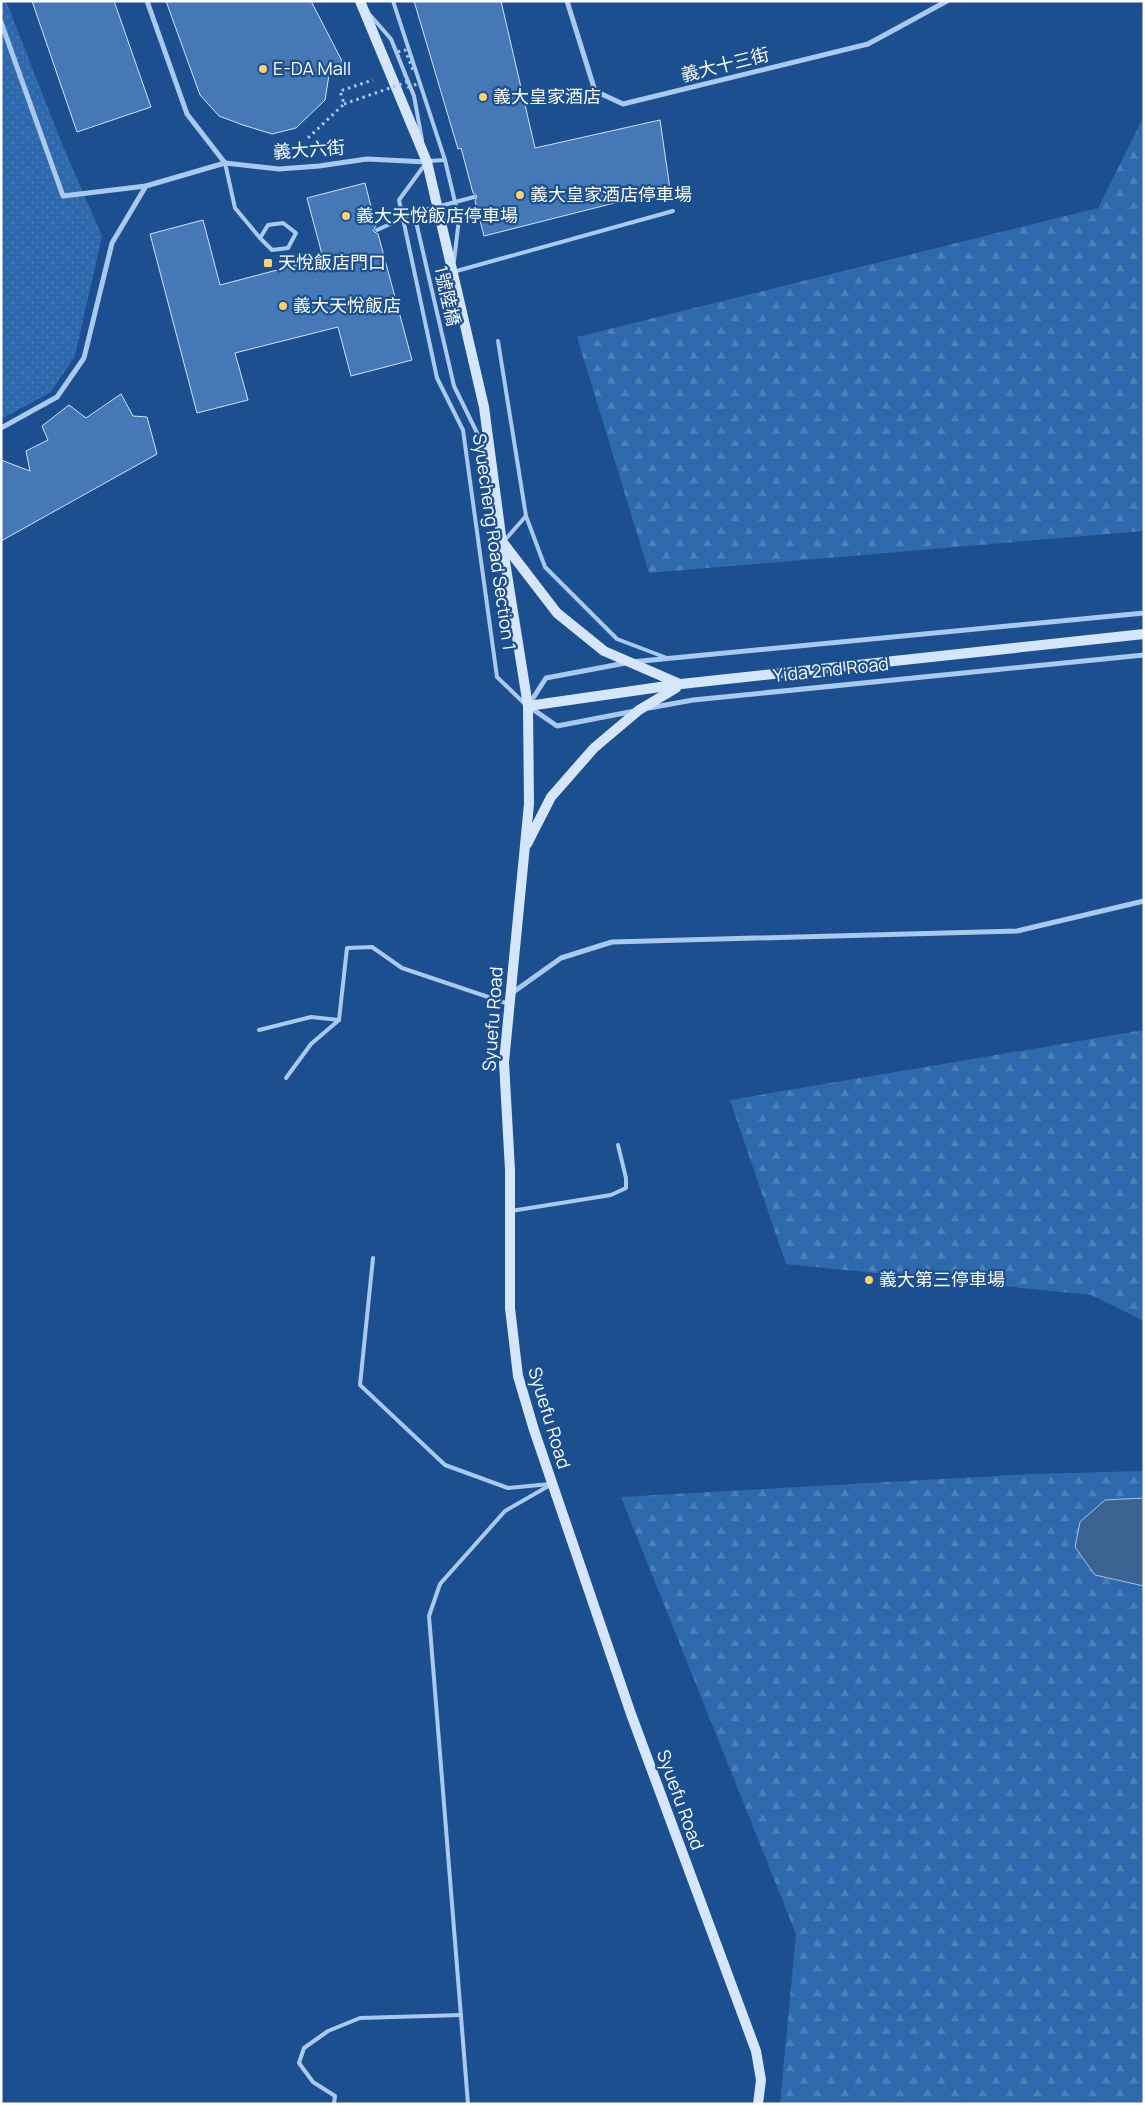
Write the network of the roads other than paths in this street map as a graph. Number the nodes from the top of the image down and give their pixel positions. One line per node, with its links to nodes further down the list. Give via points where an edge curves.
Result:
1 (147, 1): 10 (street, via 187,114)
2 (353, 1): 6 (lane)
3 (393, 1): 8 (lane)
4 (567, 1): 5 (street, 義大十三街, via 595,91 623,104 868,44)
5 (947, 1)
6 (362, 4): 9 (main road, Syuecheng Road Section 1)
7 (1, 22): 11 (street, via 63,196)
8 (445, 160): 9 (lane); 17 (lane, via 458,219)
9 (427, 162): 10 (street, 義大六街, via 367,159 279,169); 17 (main road, Syuecheng Road Section 1); 29 (lane, Syuecheng Road Section 1, via 400,200 437,378 463,430 497,677)
10 (225, 163): 11 (street); 16 (lane, via 235,208)
11 (146, 186): 19 (street, via 112,243 84,358 57,397)
12 (474, 197): 14 (lane, bridge)
13 (672, 211): 17 (lane)
14 (414, 213): 15 (lane, bridge); 20 (lane, 1號陸橋, via 454,386)
15 (377, 230)
16 (260, 238): 16 (lane, via 272,250 288,248 296,234 283,223 268,225)
17 (453, 272): 20 (main road, Syuecheng Road Section 1, via 484,407)
18 (498, 341): 21 (lane, Syuecheng Road Section 1)
19 (1, 428)
20 (491, 462): 22 (main road, Syuecheng Road Section 1)
21 (526, 516): 22 (lane, Syuecheng Road Section 1); 26 (lane, Yida 2nd Road, via 545,567 616,639)
22 (502, 543): 27 (main road, via 557,613 604,651); 29 (main road, Syuecheng Road Section 1)
23 (1144, 613): 26 (street, Yida 2nd Road)
24 (1144, 634): 28 (main road, Yida 2nd Road)
25 (1144, 655): 30 (street, Yida 2nd Road, via 693,700)
26 (672, 660): 27 (street, Yida 2nd Road)
27 (631, 662): 28 (main road); 29 (street, Yida 2nd Road, via 546,678)
28 (681, 684): 29 (main road, Yida 2nd Road); 30 (main road)
29 (528, 706): 30 (street, Yida 2nd Road, via 557,726); 31 (main road, Syuefu Road, via 529,804)
30 (639, 710): 31 (main road, via 594,748 551,796)
31 (525, 849): 33 (main road, Syuefu Road)
32 (1144, 901): 33 (street, via 1017,931 612,942 561,958)
33 (510, 999): 34 (lane, via 402,968 372,947 347,948); 38 (main road, Syuefu Road, via 504,1062)
34 (339, 1020): 35 (lane, via 311,1018); 36 (lane, via 311,1044)
35 (259, 1030)
36 (286, 1078)
37 (618, 1145): 38 (lane, via 626,1188 611,1195)
38 (510, 1210): 40 (main road, Syuefu Road, via 510,1308 518,1376)
39 (373, 1258): 40 (lane, via 360,1385 445,1465 508,1488)
40 (552, 1484): 41 (lane, via 505,1511 440,1584 429,1616); 44 (main road, Syuefu Road, via 634,1723 756,2051 760,2080)
41 (461, 2016): 42 (lane, via 360,2018 328,2031 304,2048 299,2062 313,2082 335,2096); 43 (lane)
42 (334, 2104)
43 (468, 2104)
44 (758, 2104)

